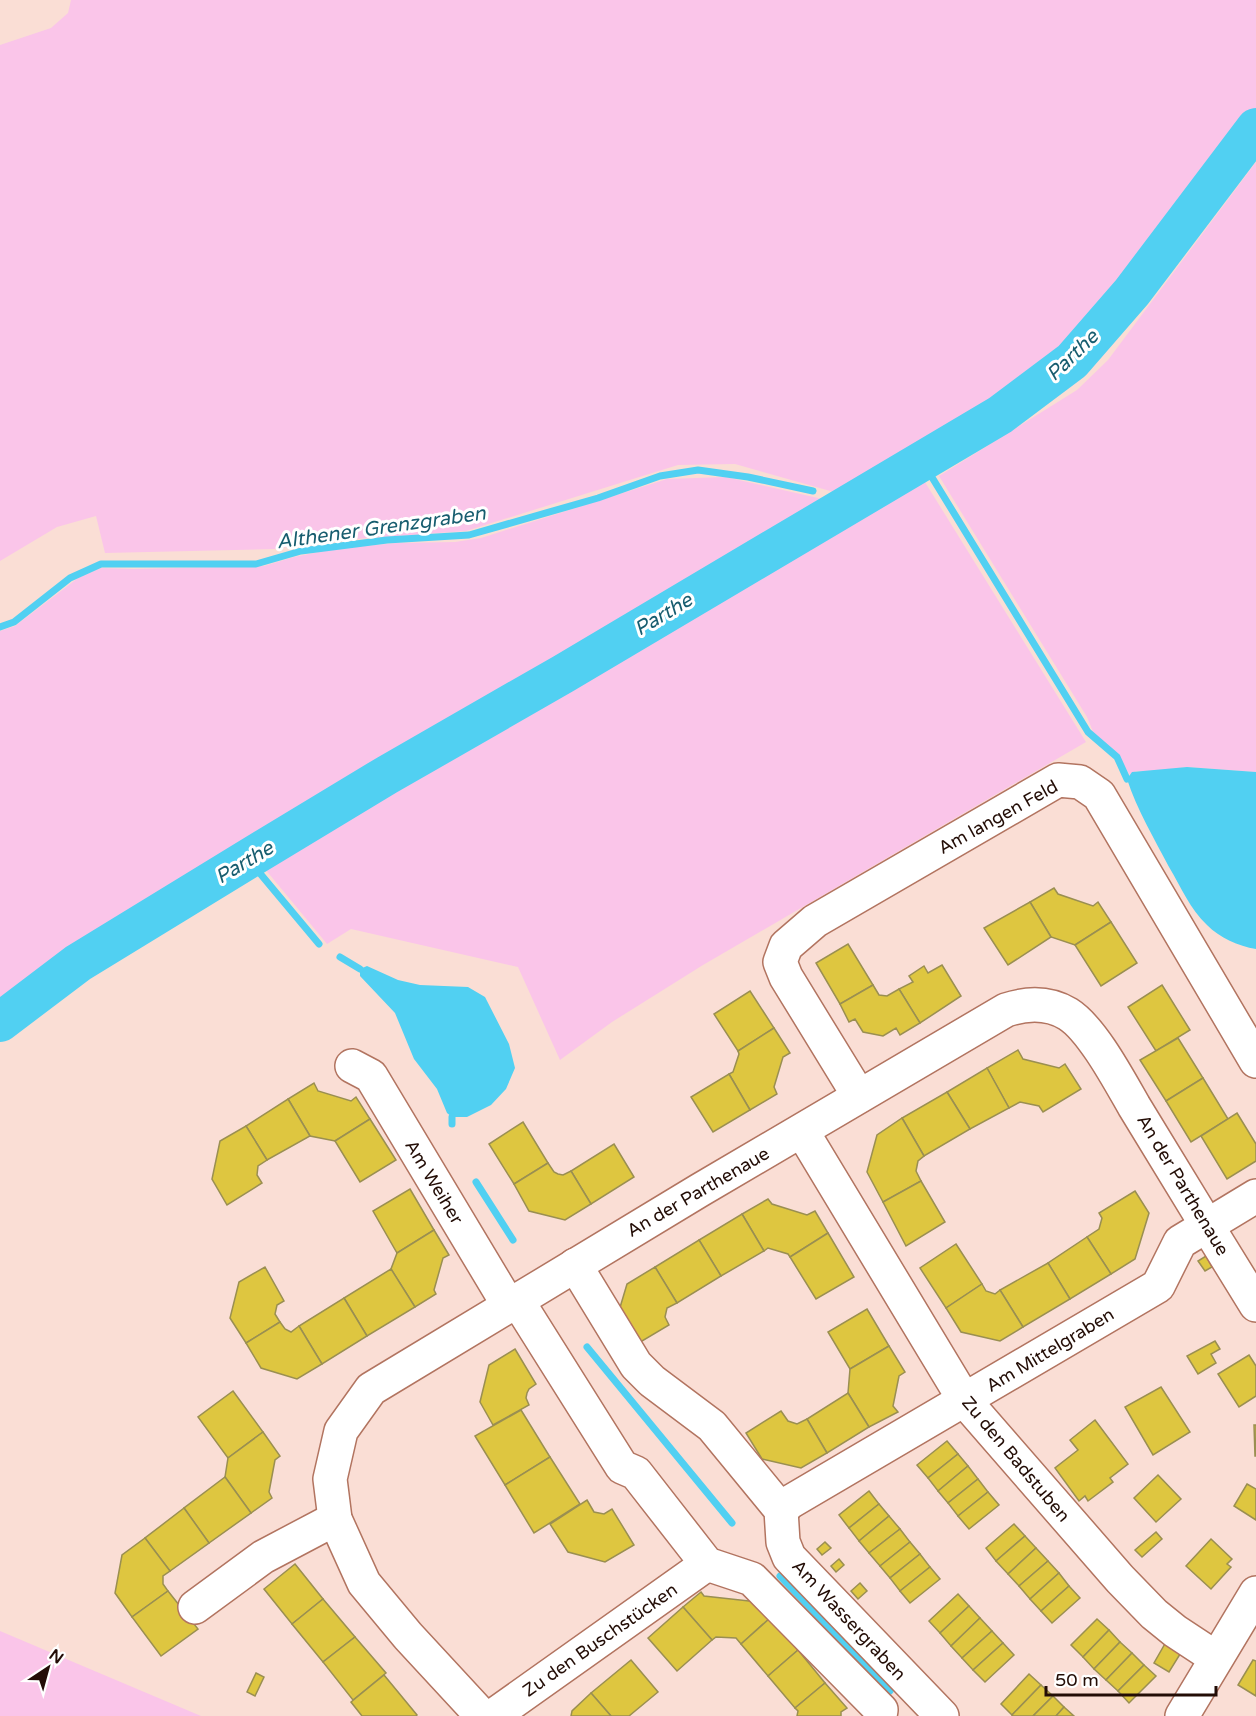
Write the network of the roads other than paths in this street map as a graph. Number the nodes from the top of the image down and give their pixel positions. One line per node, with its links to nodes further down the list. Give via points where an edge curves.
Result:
1 (1256, 1061): 3 (street, Am langen Feld, via 1099,795 1080,782 1058,780 815,921 786,946 780,962 786,977)
2 (352, 1066): 8 (street, Am Weiher, via 371,1076)
3 (860, 1096): 4 (street, An der Parthenaue); 6 (street, An der Parthenaue, via 1006,1010 1020,1005 1047,1005 1069,1014 1096,1045)
4 (802, 1131): 7 (street, An der Parthenaue); 10 (street, Zu den Badstuben)
5 (1256, 1196): 6 (street)
6 (1207, 1226): 9 (street, An der Parthenaue); 10 (street, Am Mittelgraben, via 1180,1242 1158,1286)
7 (575, 1265): 8 (street, An der Parthenaue); 11 (street, via 636,1365 652,1382 712,1426)
8 (513, 1303): 12 (street, An der Parthenaue, via 371,1389 341,1431 330,1479); 13 (street, via 622,1467 636,1473)
9 (1256, 1305)
10 (964, 1401): 11 (street, Am Mittelgraben); 16 (street, Zu den Badstuben, via 1154,1614)
11 (781, 1510): 20 (street, Am Wassergraben, via 783,1542 789,1557)
12 (335, 1519): 14 (street, via 263,1557); 17 (street, An der Parthenaue, via 364,1583)
13 (706, 1564): 18 (street, Zu den Buschstücken); 19 (street, Am Wassergraben, via 752,1579 881,1710)
14 (195, 1607)
15 (1252, 1609): 16 (street)
16 (1216, 1658): 21 (street)
17 (482, 1716)
18 (493, 1716)
19 (880, 1716)
20 (942, 1716)
21 (1182, 1716)

